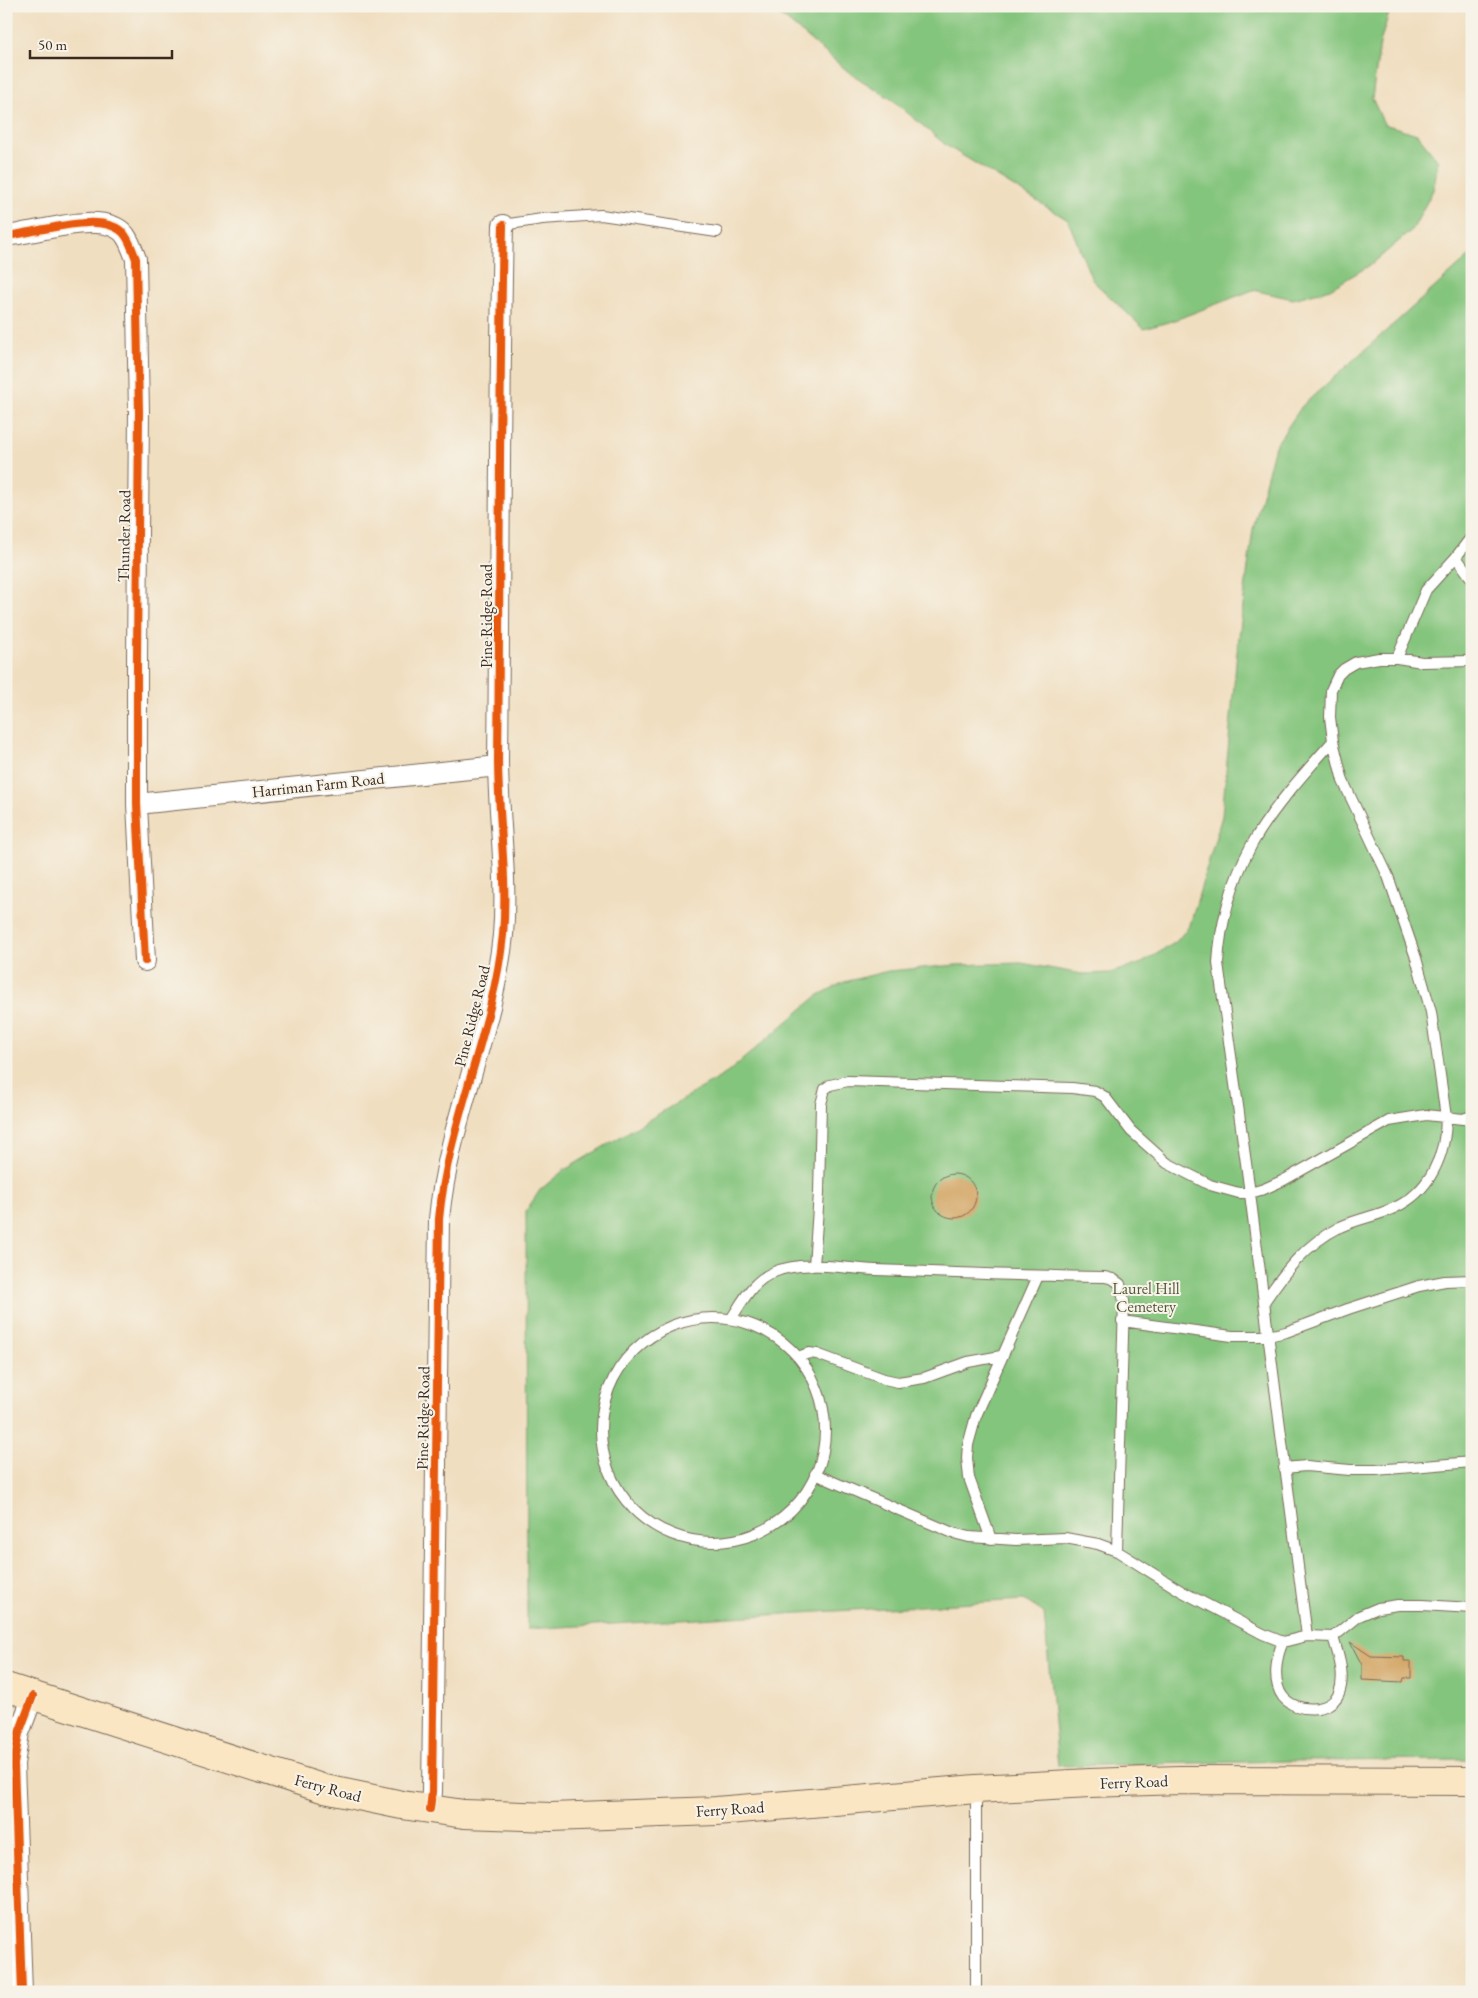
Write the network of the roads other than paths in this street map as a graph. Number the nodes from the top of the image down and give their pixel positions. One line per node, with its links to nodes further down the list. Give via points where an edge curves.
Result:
1 (503, 225): 2 (lane, via 601,215); 10 (street, Pine Ridge Road)
2 (717, 232)
3 (7, 236): 11 (street, Thunder Road, via 104,223 124,233 136,259)
4 (1472, 536): 5 (lane)
5 (1456, 557): 6 (lane); 7 (lane, via 1426,590)
6 (1472, 579)
7 (1397, 658): 8 (lane, via 1422,662); 9 (lane, via 1356,662 1338,675 1331,690)
8 (1472, 661)
9 (1333, 741): 14 (lane, via 1343,781 1388,876 1416,958 1431,1012); 15 (lane, via 1281,803 1251,846 1221,931 1218,973)
10 (498, 766): 11 (street, Harriman Farm Road); 38 (street, Pine Ridge Road, via 503,934 495,987 444,1178 439,1219)
11 (138, 804): 12 (street, Thunder Road)
12 (145, 961)
13 (1472, 1116): 14 (lane, via 1463,1119)
14 (1446, 1117): 15 (lane, via 1405,1117 1383,1124 1284,1180); 19 (lane, via 1445,1144 1434,1171 1420,1191 1395,1208 1342,1226 1312,1245 1287,1268)
15 (1250, 1193): 16 (lane, via 1210,1185 1167,1163 1131,1131 1105,1097 1095,1092 1072,1088 848,1081 825,1089 821,1104 820,1193); 19 (lane)
16 (814, 1266): 17 (lane); 20 (lane, via 793,1267 765,1276 748,1292)
17 (1038, 1276): 21 (lane, via 1113,1279 1123,1291); 23 (lane)
18 (1472, 1280): 22 (lane, via 1419,1286)
19 (1264, 1302): 22 (lane)
20 (732, 1319): 24 (lane, via 774,1336); 27 (lane, via 705,1318 670,1326 627,1358 608,1389 601,1424 601,1442 611,1477 631,1507 652,1524 676,1536 712,1542 747,1536 779,1520 804,1494)
21 (1122, 1320): 22 (lane, via 1232,1336); 29 (lane)
22 (1268, 1336): 26 (lane)
23 (1001, 1356): 24 (lane, via 898,1382 817,1354); 28 (lane, via 976,1416 967,1458 970,1478)
24 (798, 1357): 27 (lane, via 811,1374 823,1408 824,1444)
25 (1472, 1462): 26 (lane, via 1376,1470)
26 (1284, 1468): 31 (lane)
27 (815, 1474): 28 (lane, via 953,1533)
28 (991, 1539): 29 (lane, via 1065,1538)
29 (1117, 1551): 33 (lane, via 1181,1591)
30 (1472, 1608): 32 (lane, via 1422,1605 1378,1608 1358,1616)
31 (1307, 1636): 32 (lane); 33 (lane)
32 (1333, 1636): 33 (lane, via 1341,1666 1340,1687 1332,1703 1322,1708 1292,1704 1283,1696 1276,1669)
33 (1283, 1642)
34 (6, 1687): 35 (main road, Ferry Road)
35 (33, 1696): 38 (main road, Ferry Road, via 325,1789); 39 (street, via 20,1733 14,1764)
36 (1472, 1781): 37 (main road, Ferry Road, via 1180,1780)
37 (976, 1789): 38 (main road, Ferry Road, via 636,1814 507,1816); 40 (lane)
38 (430, 1809)
39 (22, 1992)
40 (976, 1992)

